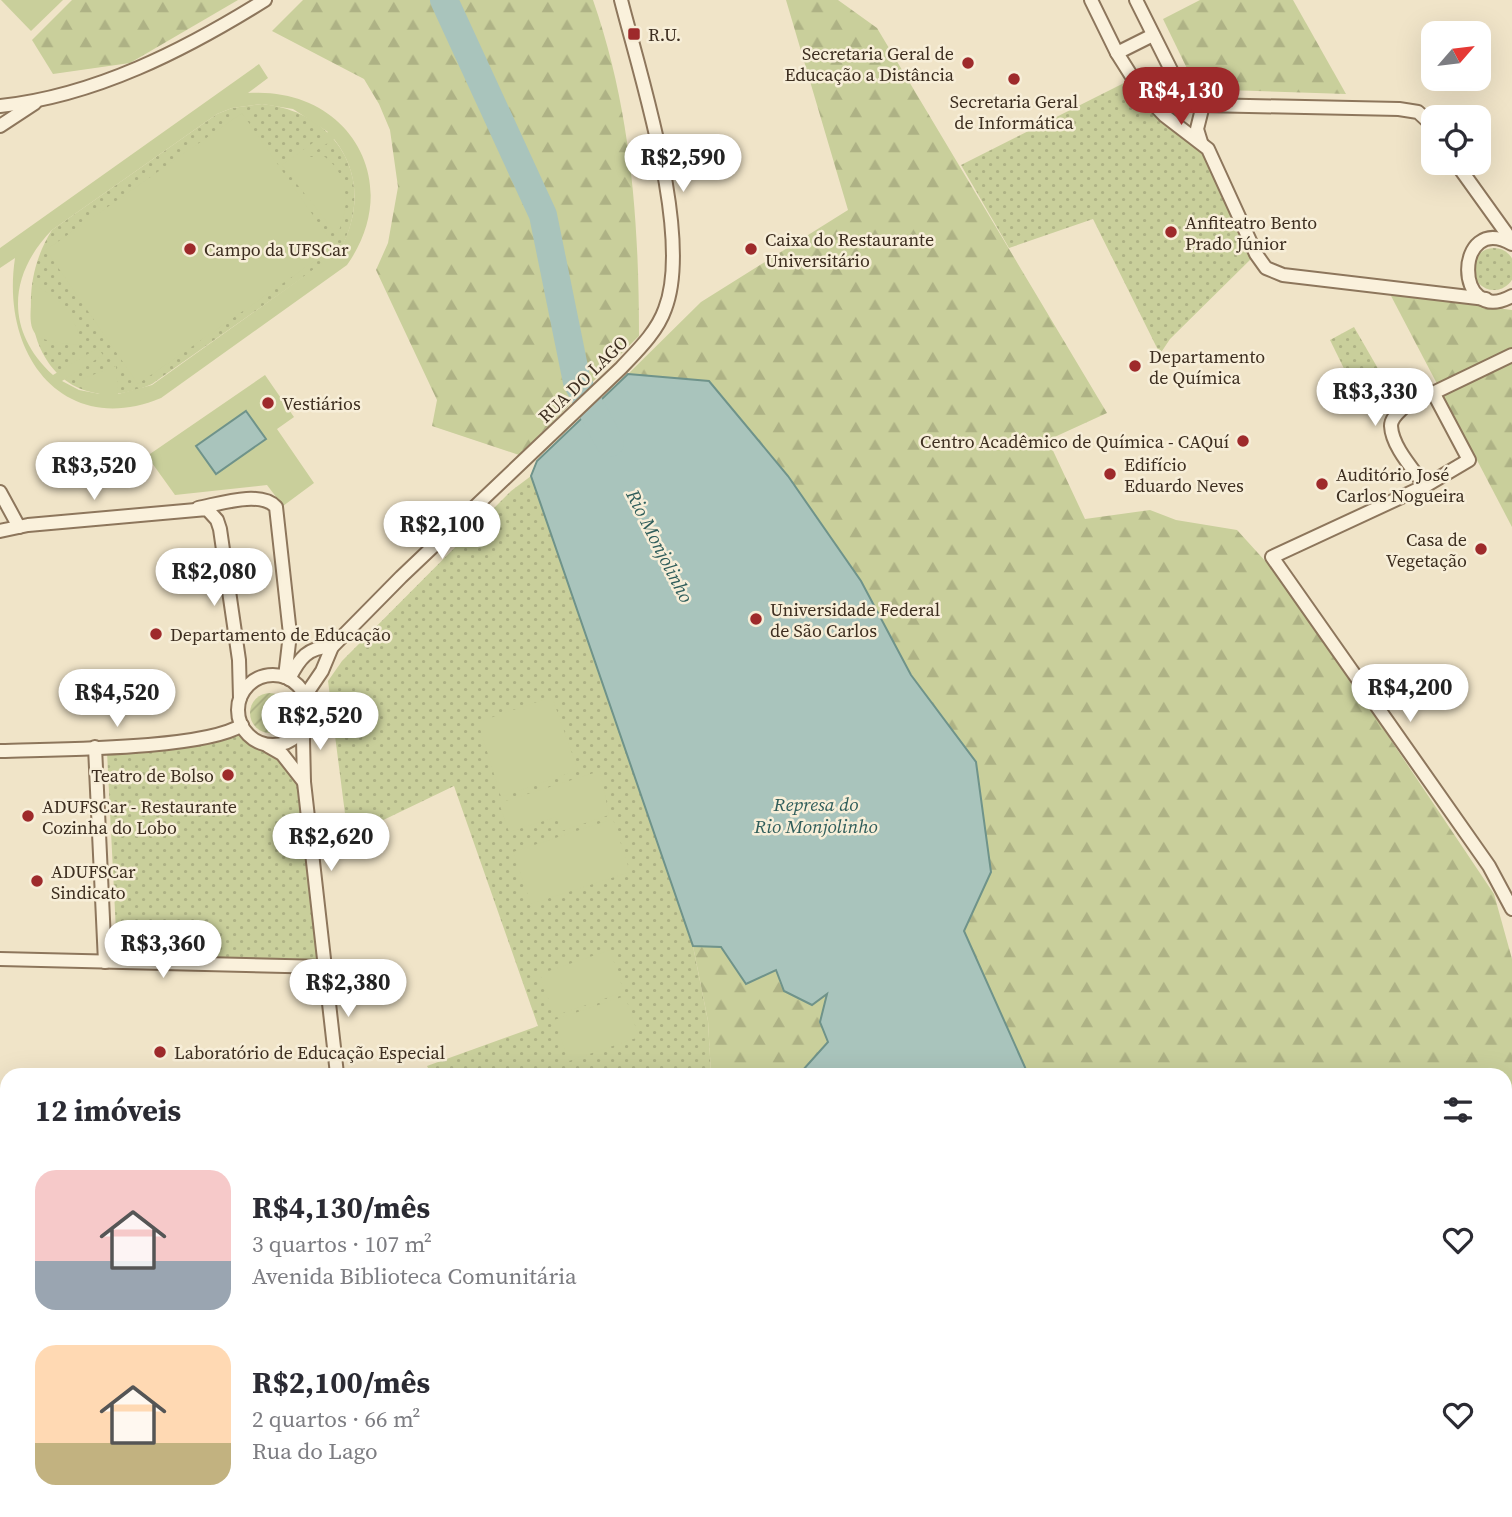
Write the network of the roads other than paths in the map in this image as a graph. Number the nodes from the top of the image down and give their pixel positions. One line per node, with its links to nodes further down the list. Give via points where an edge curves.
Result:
1 (265, 0): 7 (street, via 195,40 107,81)
2 (621, 0): 24 (street, RUA DO LAGO, via 654,125 670,218 673,275 665,310 644,344 621,368)
3 (1091, 0): 6 (street)
4 (1136, 0): 5 (street)
5 (1153, 35): 6 (street); 8 (street, via 1180,88)
6 (1117, 52): 12 (street, via 1141,91 1165,116)
7 (35, 103): 9 (street); 11 (street)
8 (1203, 105): 10 (street, via 1399,109); 12 (street, via 1197,128)
9 (0, 106)
10 (1421, 115)
11 (0, 126)
12 (1201, 142): 16 (street, via 1266,268 1283,275)
13 (1465, 175): 14 (street)
14 (1512, 242): 16 (street, via 1488,240 1467,259 1467,279)
15 (1511, 297): 16 (street)
16 (1486, 299)
17 (1512, 355): 18 (street)
18 (1434, 394): 19 (street, via 1404,407 1391,425 1398,447); 19 (street, via 1469,460)
19 (1425, 486): 34 (street, via 1272,557 1489,866)
20 (0, 492): 22 (street)
21 (194, 508): 22 (street); 25 (street, via 248,499 265,500 276,507 290,634); 27 (street, via 207,509 218,520 239,660)
22 (19, 527): 23 (street)
23 (0, 531)
24 (332, 647): 25 (street, via 317,646 300,658); 26 (street, RUA DO LAGO)
25 (287, 678): 26 (street); 27 (street, via 258,678)
26 (305, 696): 28 (street)
27 (240, 698): 29 (street)
28 (306, 721): 30 (street, via 285,743); 33 (street)
29 (242, 725): 30 (street); 31 (street, via 231,732 163,743)
30 (265, 744): 33 (street, via 282,754)
31 (95, 747): 32 (street); 36 (street)
32 (0, 751)
33 (304, 782): 37 (street)
34 (1512, 909)
35 (0, 958): 36 (street)
36 (105, 962): 37 (street)
37 (327, 967): 38 (street)
38 (336, 1068)

